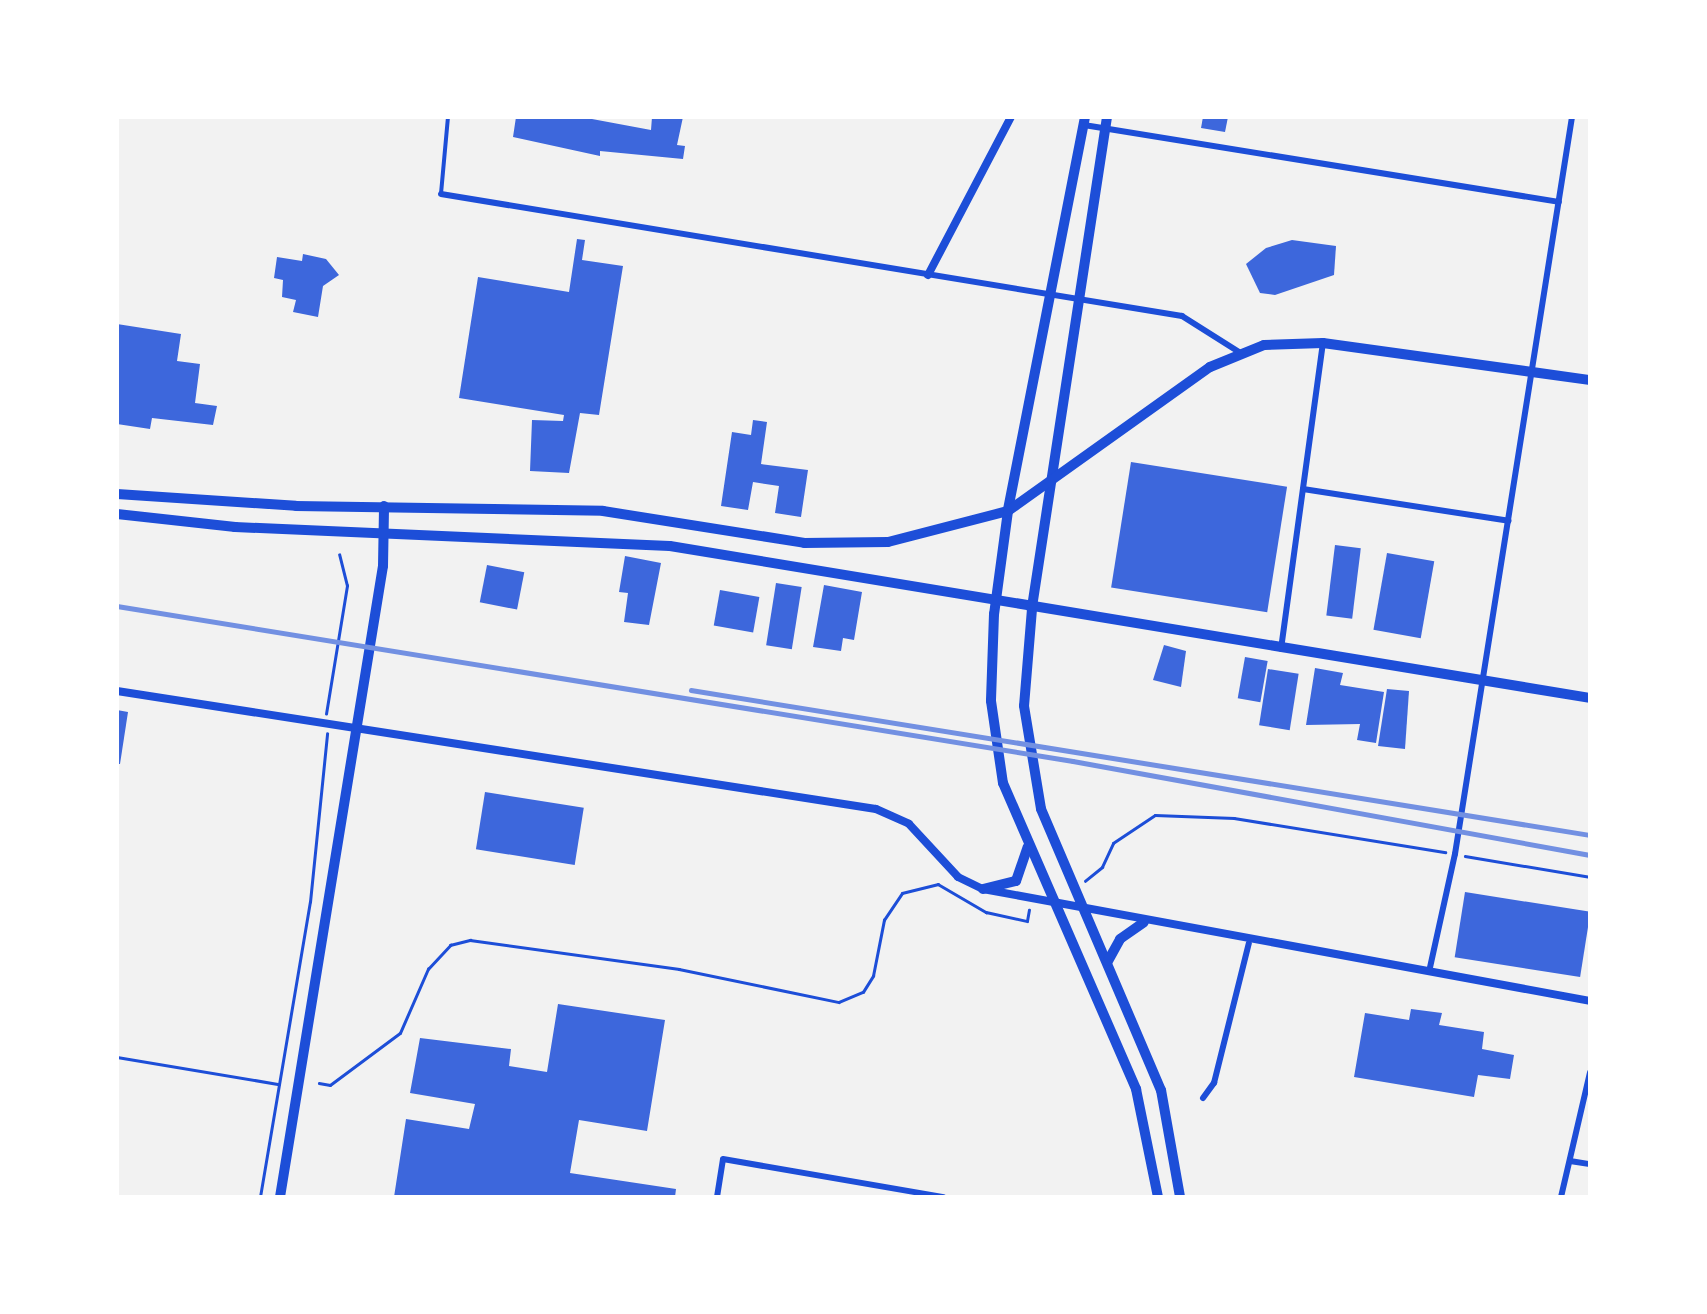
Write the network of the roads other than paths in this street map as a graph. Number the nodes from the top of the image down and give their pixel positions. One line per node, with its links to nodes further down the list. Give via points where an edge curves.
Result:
1 (448, 117): 7 (lane)
2 (1011, 117): 9 (street)
3 (1107, 117): 6 (main road)
4 (1572, 117): 8 (street)
5 (1084, 121): 6 (street); 10 (main road)
6 (1105, 129): 8 (street); 11 (main road)
7 (441, 194): 9 (street)
8 (1559, 202): 14 (street)
9 (928, 275): 10 (street)
10 (1055, 295): 11 (street); 20 (main road)
11 (1078, 298): 13 (street, via 1182,316); 16 (main road)
12 (1323, 343): 13 (highway); 14 (highway); 17 (street)
13 (1239, 352): 16 (highway)
14 (1533, 371): 15 (highway); 22 (street)
15 (1590, 380)
16 (1051, 485): 20 (highway); 25 (main road)
17 (1303, 489): 22 (street); 26 (street)
18 (117, 494): 19 (highway)
19 (384, 506): 20 (highway, via 603,511 804,543 858,544 933,534); 23 (main road)
20 (1008, 510): 24 (main road)
21 (117, 514): 23 (highway)
22 (1509, 521): 27 (street)
23 (384, 535): 24 (highway, via 657,544); 30 (main road)
24 (995, 603): 25 (highway); 31 (main road, via 991,701 1003,783)
25 (1032, 609): 26 (highway); 34 (main road, via 1024,680 1033,776 1073,886)
26 (1281, 649): 27 (highway)
27 (1483, 681): 29 (highway); 38 (street, via 1455,854)
28 (117, 691): 30 (street)
29 (1590, 698)
30 (355, 728): 32 (street, via 876,809 909,824 958,877); 44 (main road)
31 (1028, 847): 32 (main road, via 1016,881); 33 (main road)
32 (983, 890): 33 (street)
33 (1056, 907): 34 (street); 47 (main road, via 1136,1089)
34 (1088, 912): 35 (street); 37 (main road)
35 (1144, 922): 36 (street); 37 (main road, via 1120,939)
36 (1249, 943): 38 (street); 41 (street, via 1214,1083)
37 (1108, 961): 48 (main road, via 1161,1090)
38 (1429, 972): 39 (street)
39 (1590, 1001)
40 (1590, 1072): 42 (street)
41 (1203, 1098)
42 (1570, 1161): 43 (street); 49 (street)
43 (1590, 1164)
44 (280, 1197)
45 (718, 1197): 46 (street, via 723,1159)
46 (944, 1197)
47 (1158, 1197)
48 (1180, 1197)
49 (1561, 1197)

